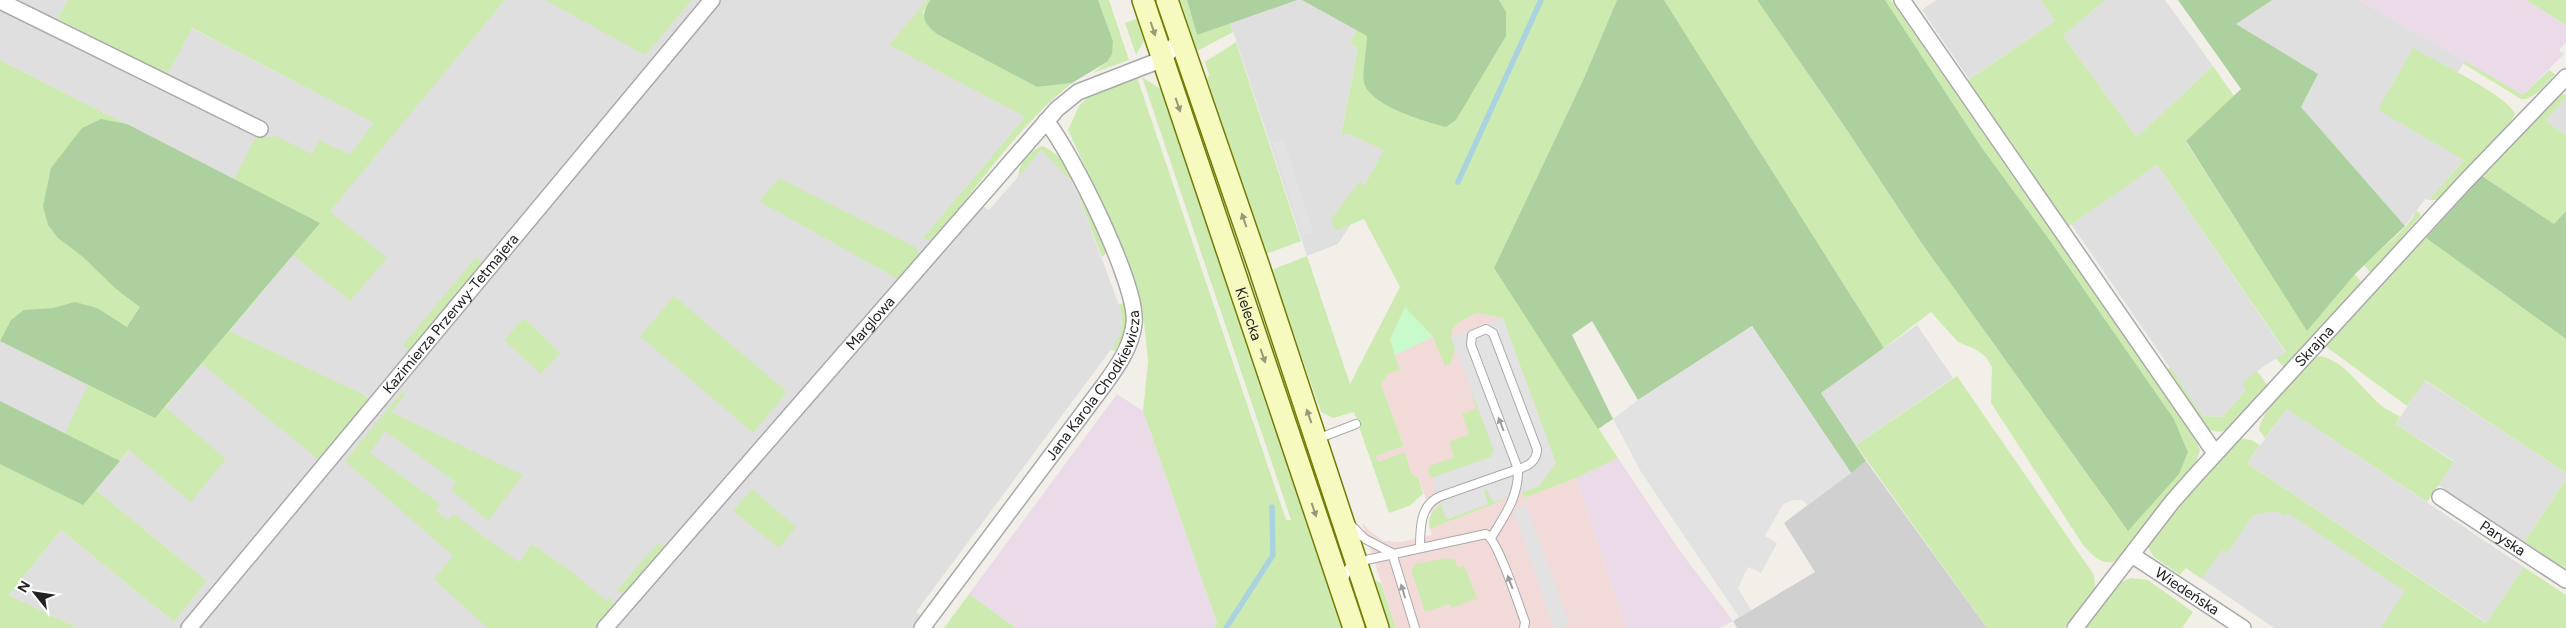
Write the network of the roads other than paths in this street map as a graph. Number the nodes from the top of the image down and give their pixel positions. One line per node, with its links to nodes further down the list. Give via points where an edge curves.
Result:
1 (712, 0): 25 (street, Kazimierza Przerwy-Tetmajera)
2 (1143, 0): 7 (main road, Kielecka, one-way to 7)
3 (1167, 0): 6 (main road, Kielecka)
4 (1902, 0): 14 (street)
5 (0, 1): 11 (street)
6 (1181, 38): 7 (street, Marglowa); 9 (main road, Kielecka)
7 (1163, 59): 9 (street, via 1183,69); 10 (street, Marglowa, via 1078,92); 24 (main road, Kielecka, one-way to 24)
8 (2566, 77): 14 (street, Skrajna)
9 (1197, 83): 13 (main road, Kielecka, one-way to 9)
10 (1046, 121): 26 (street, Marglowa); 27 (street, Jana Karola Chodkiewicza, via 1063,146 1120,261 1134,308 1131,338 1109,379)
11 (260, 129)
12 (1356, 424): 13 (lane)
13 (1317, 439): 17 (main road, Kielecka)
14 (2215, 453): 21 (street, Skrajna)
15 (1518, 469): 15 (lane, one-way to 15, via 1471,345 1472,335 1486,329 1493,333 1537,449 1531,464); 18 (lane, via 1514,498); 19 (lane, via 1434,498 1419,530)
16 (2440, 498): 23 (street, Paryska)
17 (1340, 508): 20 (lane, via 1357,532); 22 (main road, Kielecka)
18 (1491, 538): 19 (lane, via 1486,534); 31 (lane, one-way to 18, via 1525,622)
19 (1420, 548): 20 (lane)
20 (1392, 554): 22 (lane); 30 (lane, one-way to 20)
21 (2132, 555): 32 (street, Skrajna); 33 (street, Wiedeńska)
22 (1357, 562): 24 (lane, via 1345,575); 29 (main road, Kielecka)
23 (2566, 580)
24 (1343, 596): 28 (main road, Kielecka)
25 (189, 628)
26 (605, 628)
27 (922, 628)
28 (1354, 628)
29 (1378, 628)
30 (1414, 628)
31 (1524, 628)
32 (2075, 628)
33 (2242, 628)

